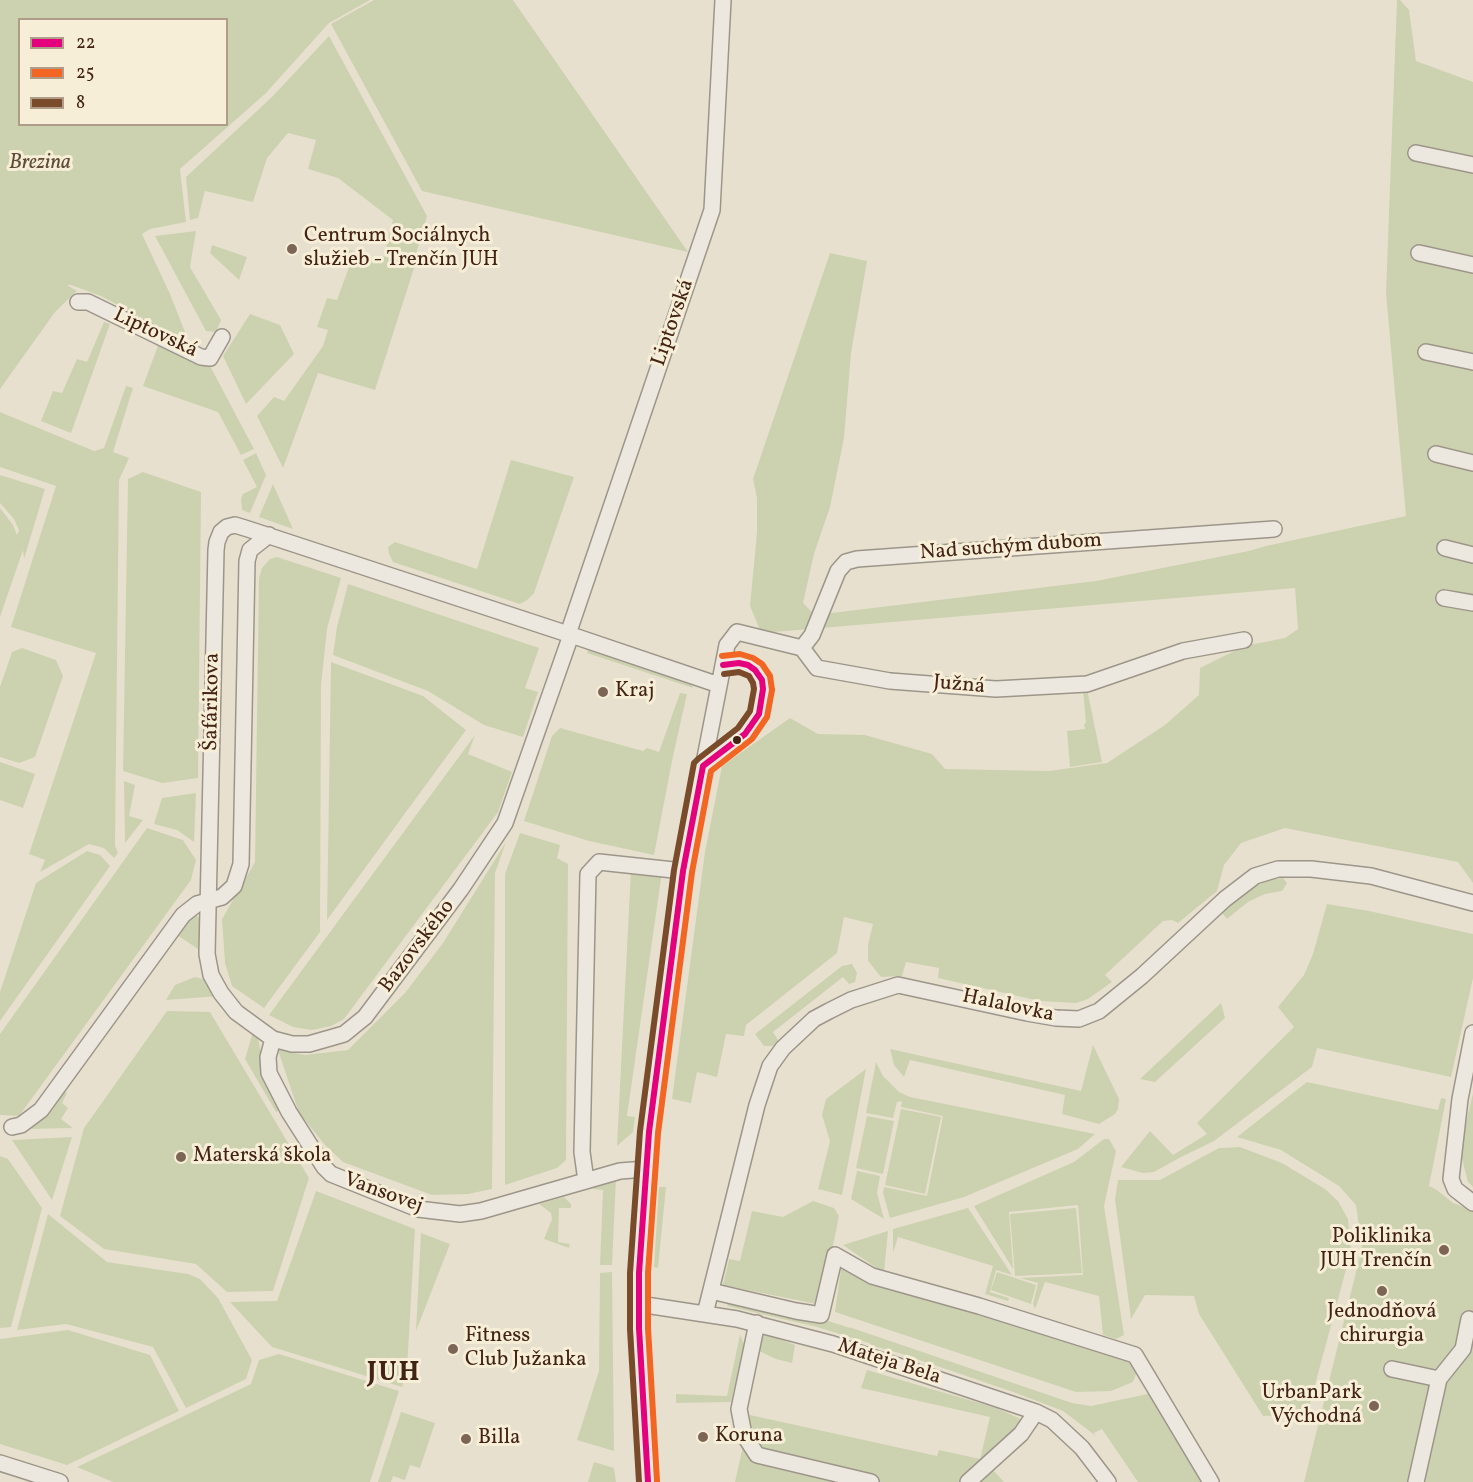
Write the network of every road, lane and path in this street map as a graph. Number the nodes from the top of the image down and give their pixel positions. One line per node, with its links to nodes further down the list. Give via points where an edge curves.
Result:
1 (723, 0): 18 (street, Liptovská, via 712,210)
2 (1416, 153): 3 (street)
3 (1473, 165)
4 (1419, 254): 5 (street)
5 (1473, 265)
6 (78, 302): 7 (street, Liptovská, via 88,302 201,357 210,358)
7 (222, 337)
8 (1426, 352): 9 (street)
9 (1473, 362)
10 (1436, 454): 11 (street)
11 (1473, 463)
12 (1274, 530): 20 (street, Nad suchým dubom, via 857,559 846,562 838,571 812,635)
13 (269, 535): 18 (street); 25 (street, Šafárikova, via 250,550 247,561 241,864 234,886 222,897); 25 (street, Šafárikova, via 235,525 221,532 217,542)
14 (1445, 548): 15 (street)
15 (1473, 555)
16 (1444, 598): 17 (street)
17 (1473, 603)
18 (570, 635): 22 (street); 28 (street, Bazovského, via 505,823 461,890 365,1017 344,1034 309,1044)
19 (1244, 640): 20 (street, Južná, via 1182,651 1087,684 996,689 890,681 817,668)
20 (802, 648): 21 (street, via 737,632 727,645)
21 (723, 665): 22 (street); 23 (street, via 739,663 755,670 763,689 759,714 745,734)
22 (719, 685): 23 (street)
23 (703, 766): 24 (street)
24 (683, 871): 30 (street); 31 (street, via 598,862 588,874 582,1152)
25 (208, 902): 28 (street, Bazovského, via 207,954 212,975 236,1012); 29 (street, Šafárikova, via 197,904 183,915 41,1110)
26 (1473, 903): 33 (street, Halalovka, via 1371,876 1278,869 1255,876 1099,1011 1079,1018 1027,1013 898,985 829,1011 814,1019 770,1066)
27 (1473, 1033): 32 (street, via 1458,1111 1451,1179 1455,1189)
28 (273, 1039): 31 (street, Vansovej, via 269,1073 289,1112 331,1174 418,1209 460,1214)
29 (12, 1127)
30 (646, 1169): 31 (street, Vansovej, via 620,1171); 34 (street)
31 (586, 1181)
32 (1473, 1203)
33 (711, 1291): 35 (street, Halalovka); 47 (street, via 821,1315 835,1255 872,1275 1135,1355)
34 (639, 1304): 35 (street, Mateja Bela); 43 (street)
35 (705, 1314): 37 (street, Mateja Bela)
36 (1469, 1319): 39 (street, via 1463,1349)
37 (757, 1323): 40 (street, Mateja Bela, via 833,1344); 44 (street, via 739,1409 744,1435 757,1455)
38 (1392, 1369): 39 (street)
39 (1439, 1379): 48 (street)
40 (1036, 1412): 45 (street, via 1021,1434); 46 (street, Mateja Bela, via 1052,1420 1082,1448)
41 (0, 1463): 42 (street)
42 (60, 1482)
43 (648, 1482)
44 (868, 1482)
45 (968, 1482)
46 (1108, 1482)
47 (1212, 1482)
48 (1416, 1482)

